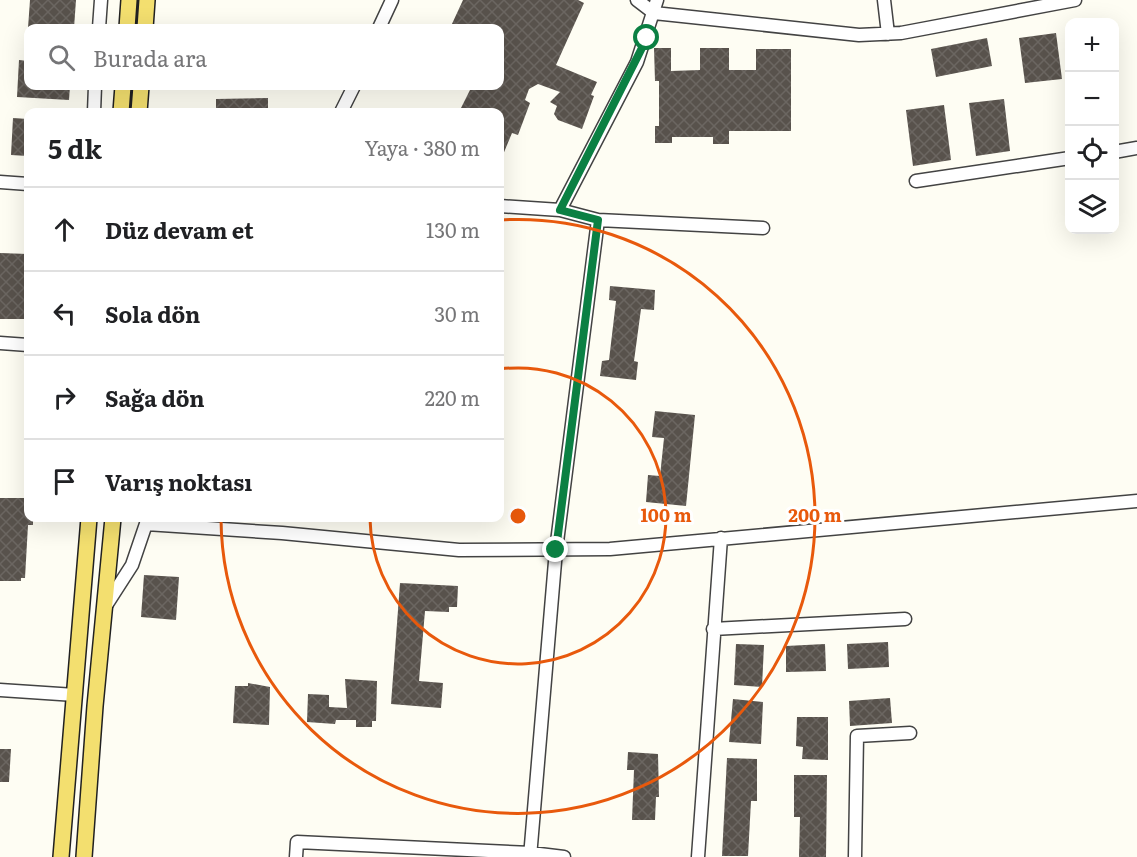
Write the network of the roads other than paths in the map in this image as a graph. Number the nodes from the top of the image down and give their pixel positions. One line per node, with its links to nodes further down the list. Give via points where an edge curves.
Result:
1 (101, 0): 10 (street)
2 (129, 0): 11 (main road)
3 (147, 0): 12 (main road)
4 (392, 0): 13 (street)
5 (637, 0): 9 (street)
6 (657, 0): 9 (street)
7 (884, 0): 14 (street)
8 (1075, 0): 14 (street)
9 (654, 13): 14 (street, via 859,35); 30 (street, via 637,62)
10 (99, 24)
11 (127, 24)
12 (145, 24)
13 (381, 24)
14 (888, 34)
15 (95, 90): 19 (street)
16 (123, 90): 20 (main road)
17 (141, 90): 21 (main road)
18 (352, 90): 22 (street)
19 (94, 108)
20 (121, 108)
21 (139, 108)
22 (343, 108)
23 (1137, 148): 24 (street)
24 (1119, 151)
25 (1065, 159): 26 (street)
26 (916, 181)
27 (0, 182): 28 (street)
28 (24, 184)
29 (504, 206): 30 (street)
30 (560, 210): 31 (street)
31 (598, 220): 32 (street); 41 (street)
32 (763, 228)
33 (0, 343): 34 (street)
34 (24, 345)
35 (1137, 501): 40 (street)
36 (89, 522): 46 (main road)
37 (113, 522): 42 (main road)
38 (147, 522): 42 (street, via 132,565)
39 (158, 522): 41 (street, via 459,550)
40 (721, 538): 41 (street); 44 (street)
41 (556, 550): 48 (street)
42 (105, 607): 50 (main road)
43 (905, 619): 44 (street)
44 (713, 629): 53 (street)
45 (0, 690): 46 (street)
46 (75, 695): 49 (main road)
47 (910, 733): 54 (street, via 856,736)
48 (530, 855): 51 (street, via 297,842); 52 (street)
49 (61, 857)
50 (84, 857)
51 (296, 857)
52 (564, 857)
53 (698, 857)
54 (855, 857)

